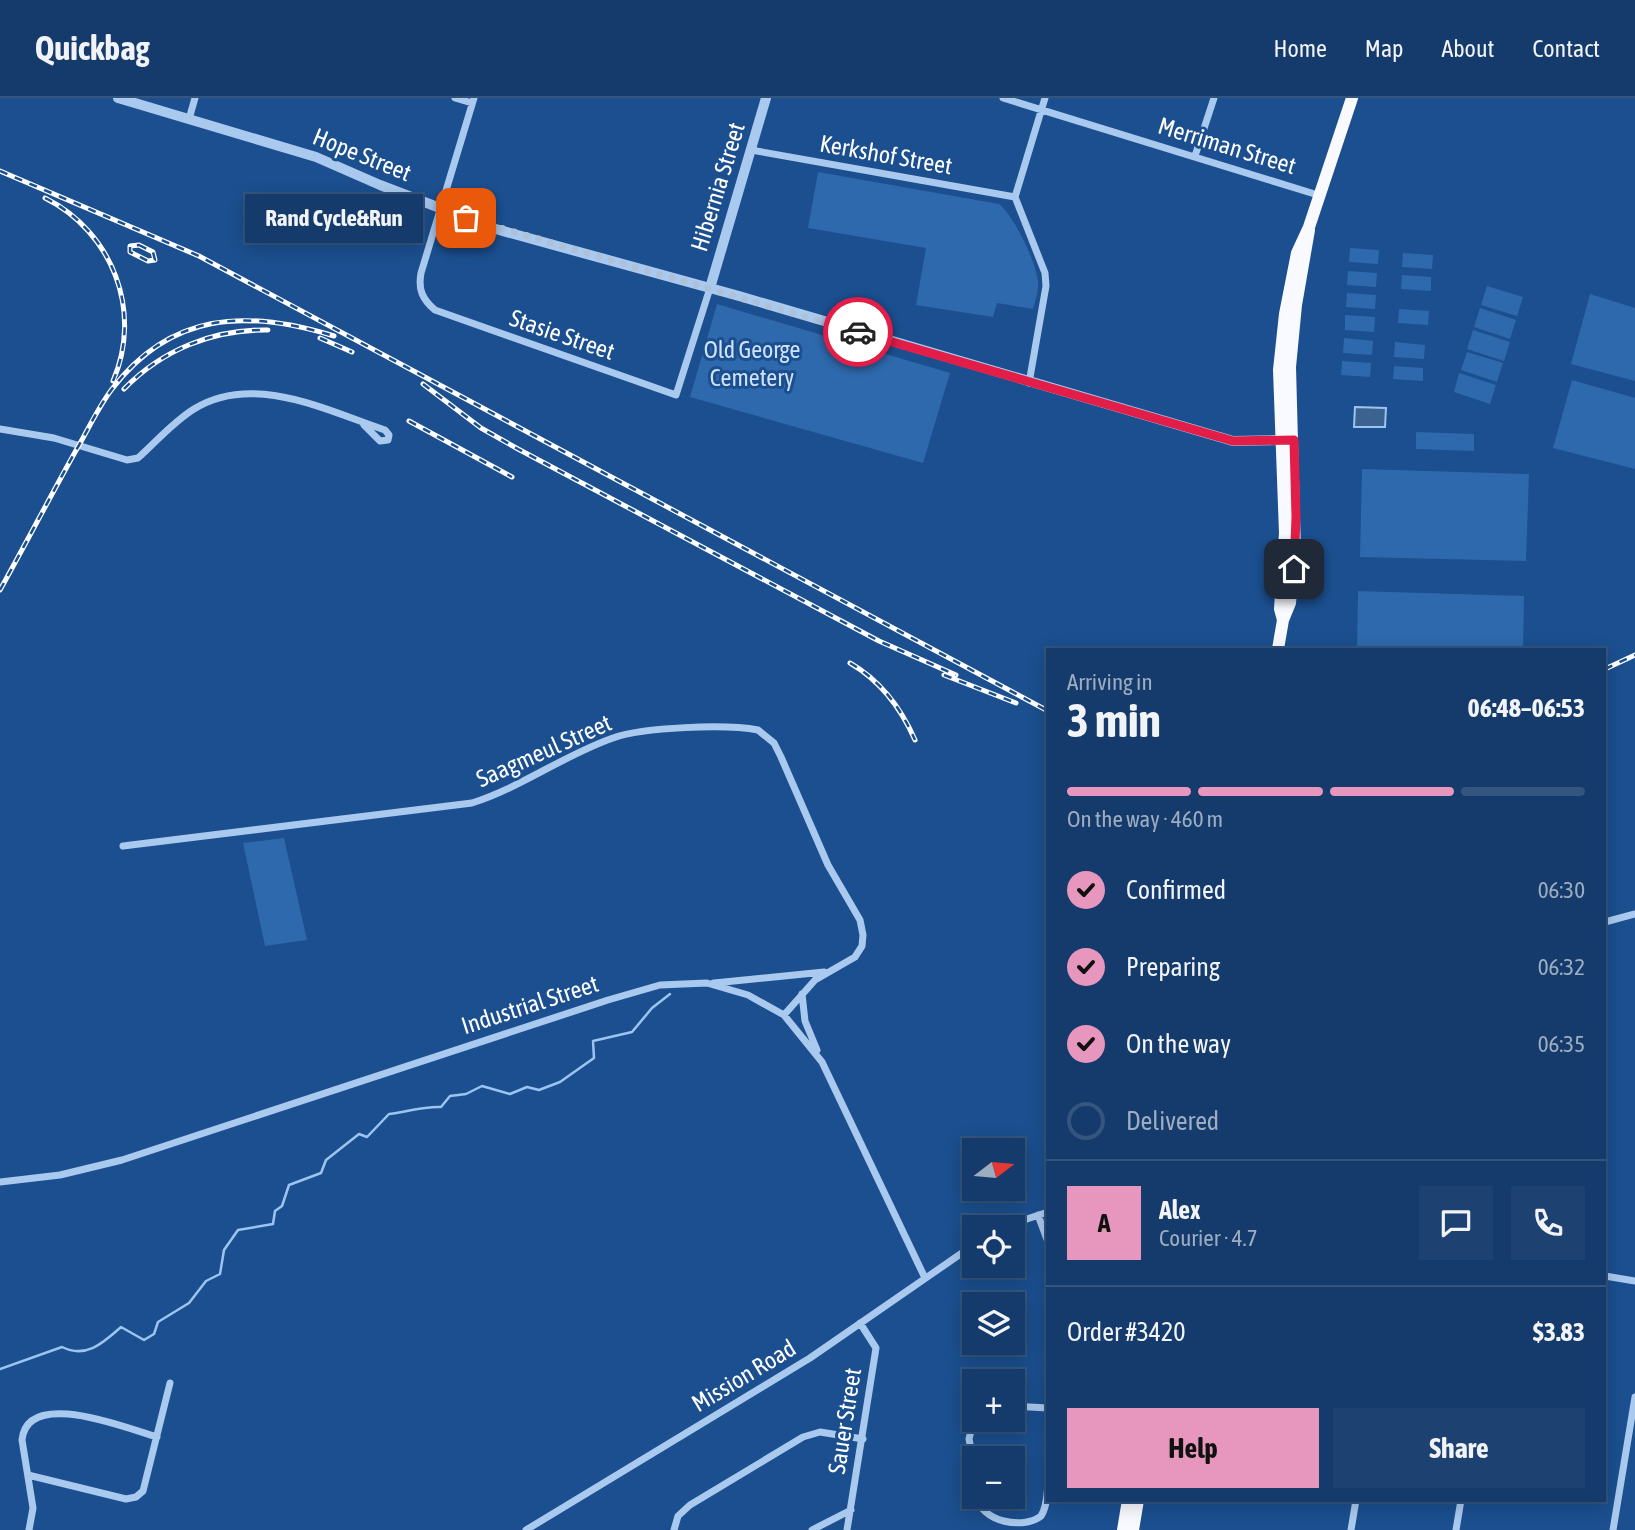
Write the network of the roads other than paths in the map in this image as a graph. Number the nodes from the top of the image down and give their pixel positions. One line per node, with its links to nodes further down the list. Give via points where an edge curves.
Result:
1 (118, 98): 11 (street, Hope Street)
2 (195, 98): 11 (street)
3 (455, 98): 9 (street)
4 (766, 98): 12 (street, Hibernia Street)
5 (1003, 98): 10 (street, Merriman Street)
6 (1045, 98): 10 (street)
7 (1214, 98): 13 (street)
8 (1350, 98): 14 (highway)
9 (473, 100): 16 (street)
10 (1042, 110): 13 (street, Merriman Street); 15 (street)
11 (189, 119): 16 (street, Hope Street, via 316,157)
12 (751, 149): 15 (street, Kerkshof Street); 17 (street, Hibernia Street)
13 (1195, 156): 14 (street, Merriman Street)
14 (1318, 195): 21 (highway, via 1297,300)
15 (1015, 197): 18 (street, via 1046,286)
16 (441, 208): 17 (street, Hope Street, via 492,228); 17 (street, Stasie Street, via 419,285 424,301 435,310 676,395)
17 (710, 288): 18 (street, Hope Street)
18 (1029, 384): 21 (street, Hope Street, via 1233,441)
19 (364, 425): 20 (street, via 282,396 226,398 196,408 133,460)
20 (0, 429)
21 (1287, 440): 22 (highway, via 1283,620)
22 (1278, 648)
23 (123, 846): 26 (street, Saagmeul Street, via 472,803 507,791 620,736 758,730 774,743 828,865 860,920 859,951)
24 (1635, 915): 25 (street)
25 (1606, 922)
26 (828, 971): 27 (street); 28 (street, Saagmeul Street)
27 (707, 983): 29 (street, Industrial Street, via 748,995); 31 (street, Industrial Street, via 660,985 608,1000 122,1160 60,1175)
28 (802, 994): 29 (street, Saagmeul Street); 30 (street, via 805,1021)
29 (784, 1015): 30 (street, Industrial Street)
30 (822, 1062): 38 (street, Industrial Street)
31 (0, 1182)
32 (1046, 1213): 33 (street)
33 (1038, 1215): 34 (street); 35 (street)
34 (1025, 1219)
35 (1046, 1237)
36 (962, 1253): 38 (street, Mission Road)
37 (1606, 1276): 39 (street)
38 (925, 1278): 40 (street, Mission Road)
39 (1635, 1281)
40 (860, 1323): 47 (street, Sauer Street, via 876,1348); 57 (street, Mission Road, via 810,1359)
41 (170, 1383): 46 (street)
42 (1635, 1397): 45 (street)
43 (1025, 1407): 44 (street)
44 (1046, 1408)
45 (1633, 1427): 65 (street)
46 (157, 1437): 48 (street, via 143,1491 132,1499); 48 (street, via 69,1412 45,1415 22,1432)
47 (863, 1439): 55 (street, Sauer Street); 58 (street, via 820,1432 803,1437 682,1510)
48 (28, 1475): 56 (street, via 33,1508)
49 (1046, 1494): 54 (street, via 1042,1514 1024,1525 996,1522)
50 (1128, 1502): 61 (highway)
51 (1138, 1502): 62 (highway)
52 (1356, 1502): 63 (street)
53 (1461, 1502): 64 (street)
54 (980, 1509)
55 (850, 1510): 59 (street); 60 (street, Sauer Street)
56 (29, 1530)
57 (526, 1530)
58 (674, 1530)
59 (812, 1530)
60 (847, 1530)
61 (1123, 1530)
62 (1133, 1530)
63 (1351, 1530)
64 (1456, 1530)
65 (1614, 1530)

